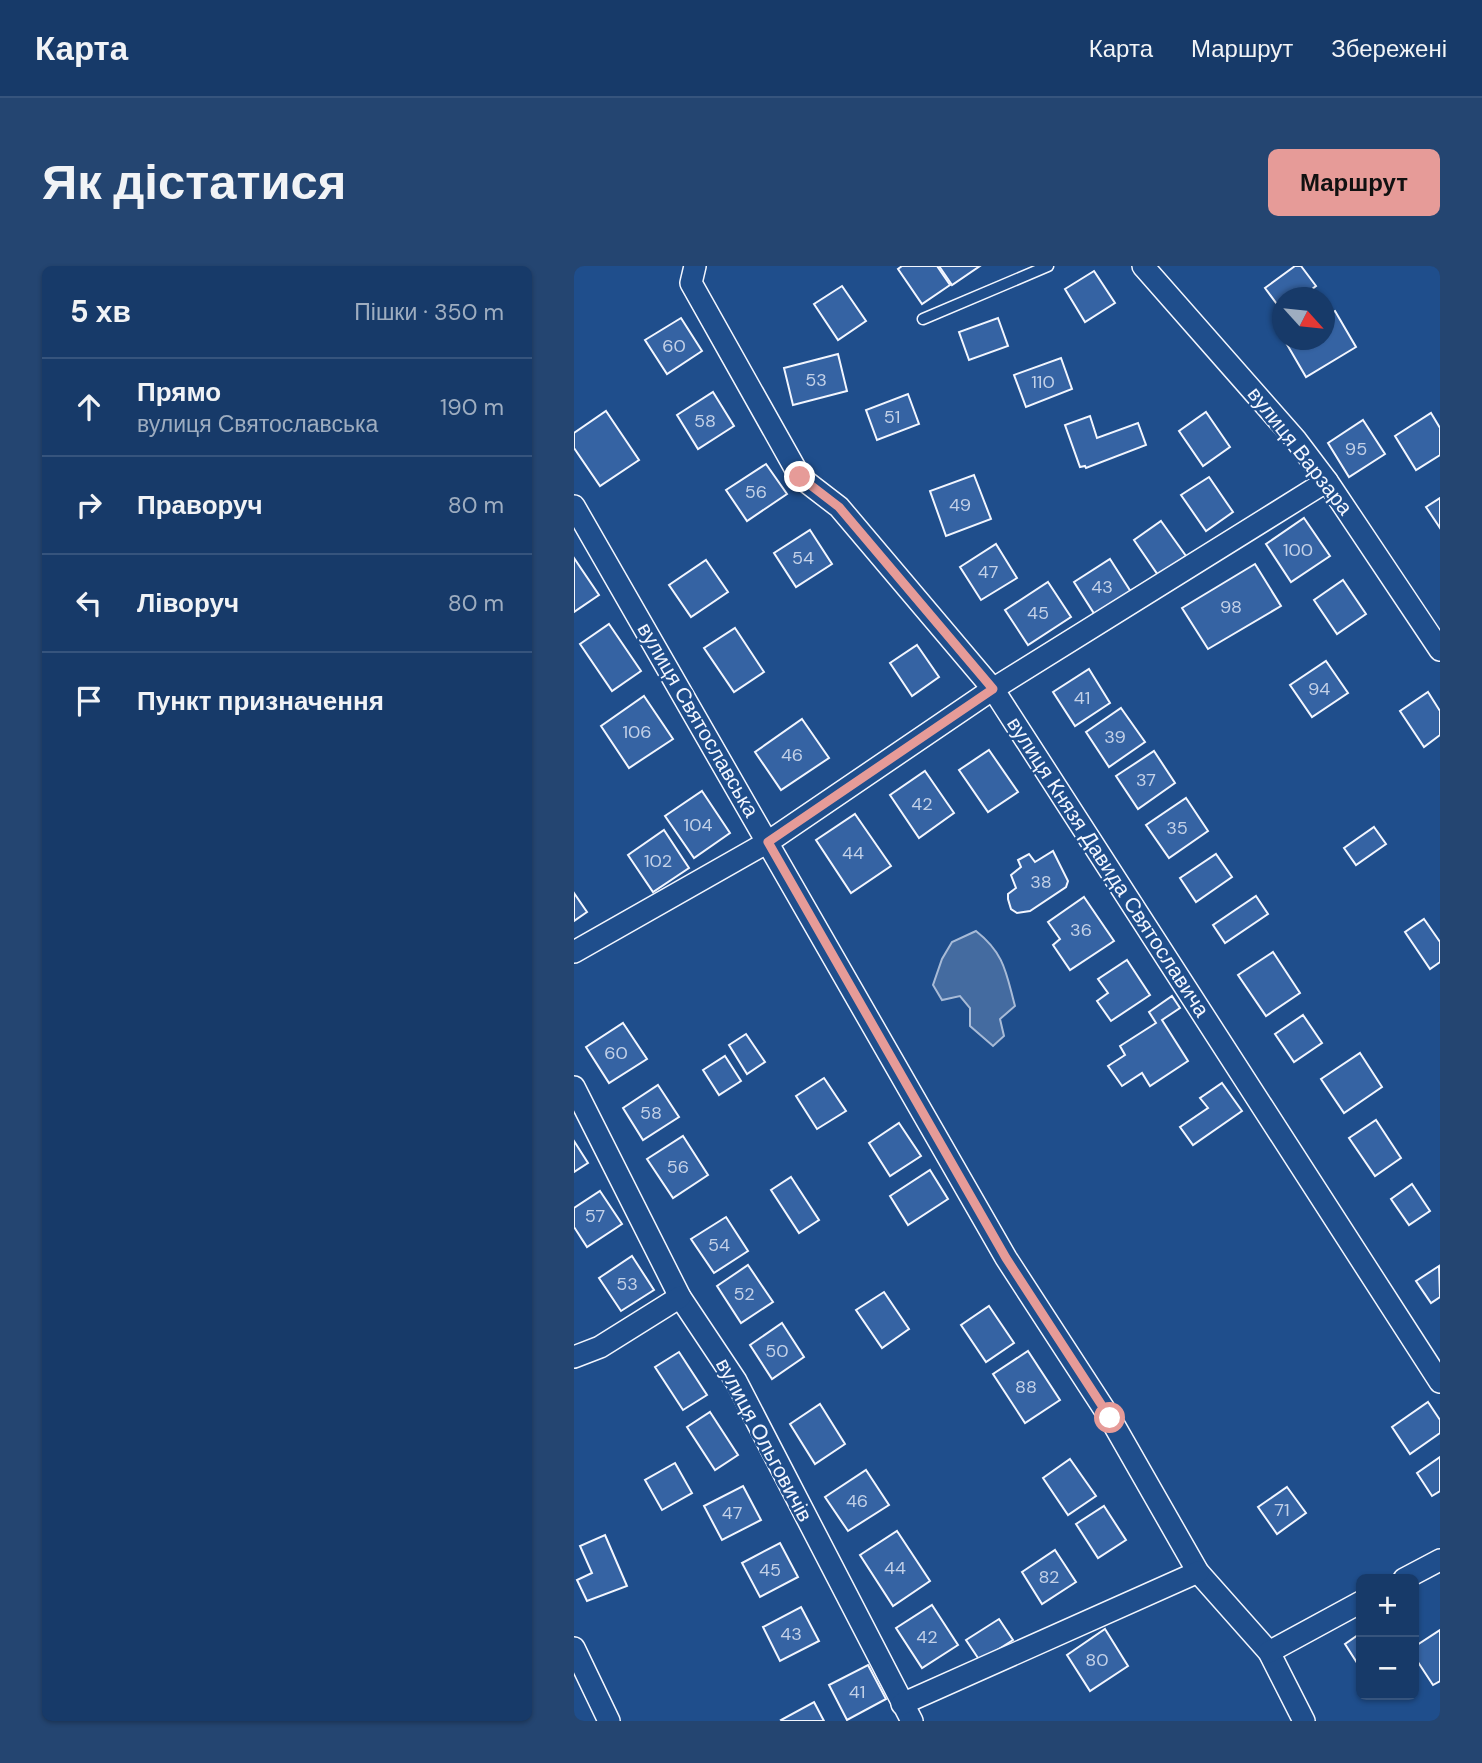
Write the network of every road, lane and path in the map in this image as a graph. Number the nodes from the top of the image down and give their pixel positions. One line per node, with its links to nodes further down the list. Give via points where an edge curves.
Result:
1 (695, 266): 8 (street, вулиця Князя Давида Святославича, via 691,283 800,477 839,507)
2 (1048, 266): 4 (lane)
3 (1143, 266): 5 (street, вулиця Варзара)
4 (923, 319)
5 (1327, 481): 7 (street, вулиця Варзара); 8 (street)
6 (574, 506): 9 (street, вулиця Святославська)
7 (1440, 650)
8 (993, 689): 9 (street); 14 (street, вулиця Князя Давида Святославича)
9 (768, 842): 10 (street); 16 (street, вулиця Святославська, via 1006,1258 1110,1418)
10 (574, 952)
11 (574, 1087): 12 (street, вулиця Ольговичів)
12 (680, 1297): 13 (street, via 600,1347); 21 (street, вулиця Ольговичів, via 736,1381)
13 (574, 1357)
14 (1440, 1382)
15 (1440, 1560): 17 (street)
16 (1198, 1572): 20 (street, вулиця Святославська); 21 (street)
17 (1413, 1574)
18 (1356, 1605): 20 (street)
19 (574, 1648): 22 (street)
20 (1269, 1652): 23 (street, вулиця Святославська)
21 (907, 1713)
22 (609, 1721)
23 (1304, 1721)

